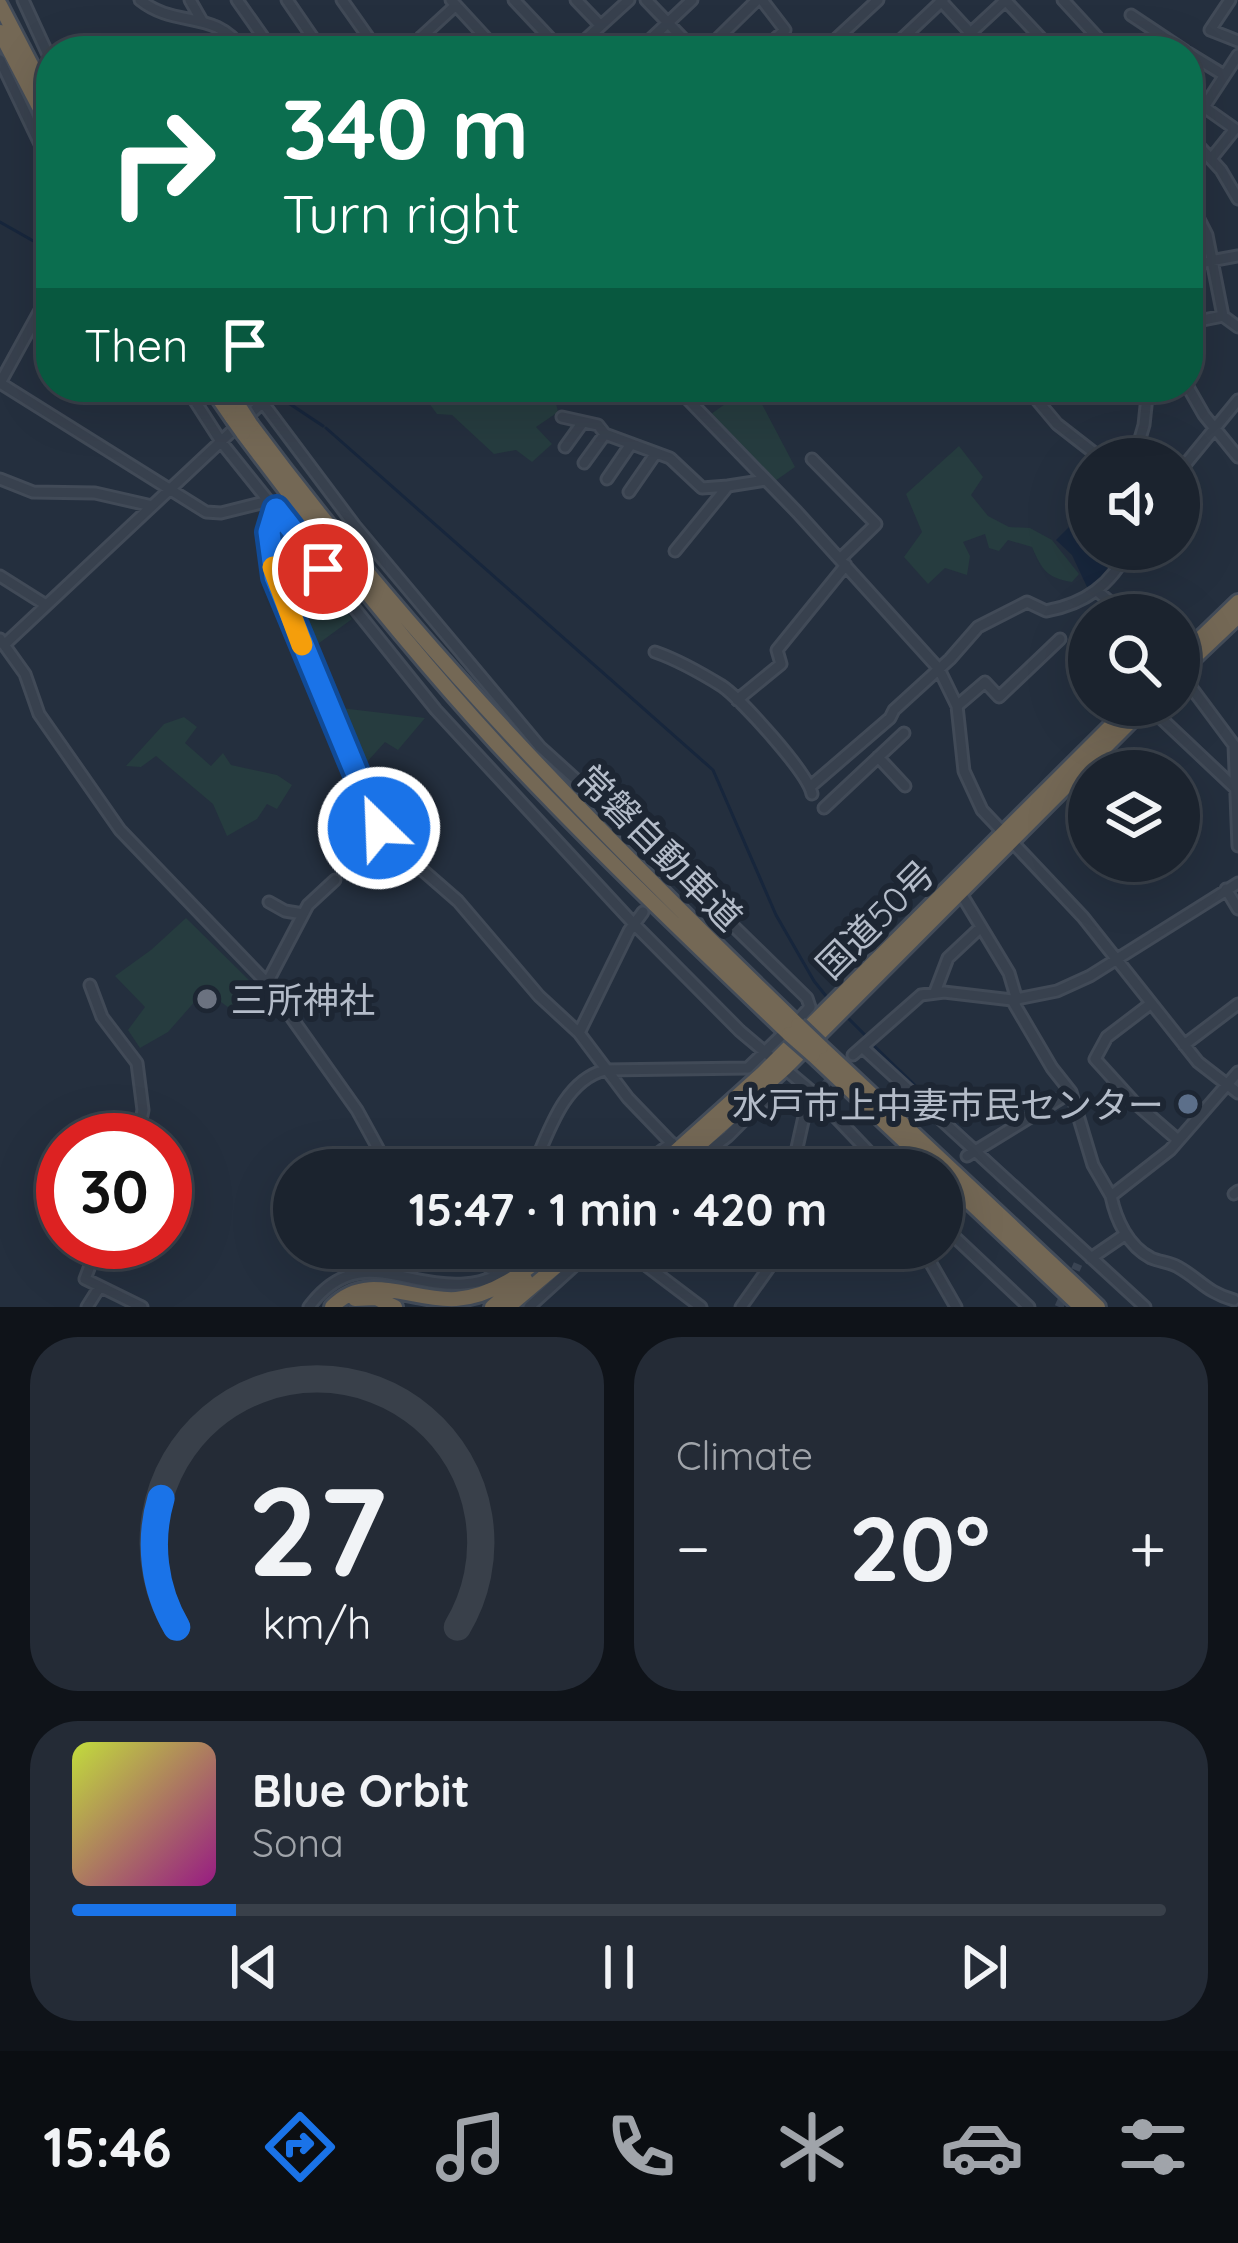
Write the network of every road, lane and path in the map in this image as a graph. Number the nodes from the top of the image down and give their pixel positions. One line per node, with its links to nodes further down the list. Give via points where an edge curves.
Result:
1 (23, 0): 26 (street)
2 (140, 0): 21 (street, via 153,11)
3 (190, 0): 21 (street)
4 (237, 0): 28 (street)
5 (287, 0): 29 (street)
6 (514, 0): 33 (street)
7 (576, 0): 23 (street)
8 (629, 0): 23 (street)
9 (646, 0): 22 (street)
10 (692, 0): 22 (street)
11 (759, 0): 37 (street); 38 (street, via 785,30)
12 (878, 0): 39 (street)
13 (1006, 0): 25 (street); 43 (street)
14 (1063, 0): 44 (street)
15 (1230, 0): 46 (street, via 1210,30)
16 (942, 1): 25 (street); 40 (street)
17 (348, 2): 30 (street)
18 (453, 3): 31 (street); 32 (street)
19 (0, 5): 50 (highway)
20 (1131, 15): 45 (street)
21 (202, 22): 27 (street)
22 (668, 23): 35 (street); 36 (street)
23 (600, 26): 34 (street)
24 (0, 32): 52 (highway)
25 (971, 33): 41 (street); 42 (street)
26 (40, 36)
27 (230, 36)
28 (262, 36)
29 (312, 36)
30 (369, 36)
31 (422, 36)
32 (484, 36)
33 (548, 36)
34 (589, 36)
35 (654, 36)
36 (681, 36)
37 (721, 36)
38 (778, 36)
39 (841, 36)
40 (905, 36)
41 (968, 36)
42 (974, 36)
43 (1038, 36)
44 (1096, 36)
45 (1162, 36)
46 (1238, 41)
47 (1238, 55): 51 (street)
48 (0, 60): 53 (street)
49 (1203, 62): 51 (street)
50 (36, 74)
51 (1224, 75): 54 (street, via 1204,106 1235,129)
52 (36, 101)
53 (36, 136)
54 (1233, 141): 56 (street)
55 (1203, 151): 56 (street)
56 (1211, 159): 57 (street)
57 (1238, 199)
58 (1203, 226): 60 (street)
59 (1238, 256): 60 (street)
60 (1214, 260): 61 (street); 62 (street)
61 (1203, 262)
62 (1223, 316): 64 (street); 65 (street)
63 (36, 318): 66 (street)
64 (1203, 320)
65 (1238, 327)
66 (0, 383): 95 (street)
67 (1238, 400): 79 (street)
68 (196, 402): 83 (street)
69 (224, 402): 77 (highway, 常磐自動車道)
70 (232, 402): 77 (highway, 常磐自動車道)
71 (691, 402): 93 (street)
72 (1039, 402): 81 (street)
73 (1146, 402): 82 (street)
74 (1198, 402): 79 (street)
75 (262, 403): 83 (street); 131 (street, via 444,645 540,747)
76 (562, 417): 78 (street)
77 (242, 422): 150 (highway, 常磐自動車道, via 508,736)
78 (583, 422): 80 (street); 86 (street)
79 (1215, 428): 85 (street); 88 (street)
80 (605, 434): 84 (street); 90 (street)
81 (1075, 438)
82 (1140, 438)
83 (222, 443): 95 (street); 97 (street)
84 (631, 444): 87 (street); 92 (street)
85 (1200, 446)
86 (565, 448)
87 (656, 453): 94 (street, via 702,488); 96 (street)
88 (1238, 457)
89 (812, 459): 100 (street, via 876,524)
90 (584, 463)
91 (0, 479): 98 (street, via 33,492 95,493)
92 (607, 479)
93 (766, 480): 94 (street); 100 (street)
94 (728, 486): 99 (street)
95 (170, 490): 97 (street, via 206,512); 98 (street)
96 (629, 492)
97 (272, 505): 115 (street); 128 (street, via 275,577)
98 (152, 506): 106 (street)
99 (675, 551)
100 (843, 562): 114 (street); 116 (street, via 777,650 781,664)
101 (1116, 570): 103 (street)
102 (0, 576): 106 (street)
103 (1097, 591): 104 (street); 114 (street, via 1046,611 1013,605 978,627)
104 (1101, 594)
105 (1238, 602): 109 (highway)
106 (46, 605): 110 (street)
107 (1238, 616): 112 (highway)
108 (1060, 639): 118 (street, via 999,697 985,682)
109 (1200, 639)
110 (1, 644): 144 (street, via 120,830)
111 (655, 652): 116 (street)
112 (1200, 652)
113 (418, 668): 115 (street)
114 (939, 669): 116 (street, via 811,790); 118 (street)
115 (406, 675): 141 (street)
116 (737, 700)
117 (1200, 700): 125 (street, via 1234,746)
118 (957, 706): 129 (street, via 970,790)
119 (1112, 726): 129 (highway, 国道50号)
120 (1125, 726): 129 (highway, 国道50号)
121 (1170, 726): 125 (street)
122 (904, 733): 123 (street)
123 (878, 757): 124 (street); 126 (street)
124 (905, 786)
125 (1236, 788): 130 (street)
126 (824, 808)
127 (333, 824): 128 (street)
128 (380, 832): 151 (street, via 458,901)
129 (1007, 837): 136 (highway, 国道50号); 143 (street); 154 (highway, 国道50号)
130 (1238, 846)
131 (679, 873): 133 (street); 150 (street, via 807,998 810,1007)
132 (334, 880): 140 (street)
133 (671, 883)
134 (1238, 883): 135 (street)
135 (1226, 889): 138 (street); 143 (street)
136 (960, 892): 142 (street); 154 (highway, 国道50号)
137 (269, 902): 140 (street)
138 (1238, 909)
139 (643, 912): 141 (street)
140 (303, 914): 144 (street)
141 (633, 923): 151 (street); 154 (street)
142 (981, 927): 146 (street, via 948,958); 147 (street)
143 (1117, 959): 147 (street, via 1058,991); 152 (street)
144 (266, 983): 164 (street)
145 (90, 985): 162 (street, via 102,1017 137,1063)
146 (935, 992): 147 (street); 172 (street, via 916,997 857,1051)
147 (1015, 1000): 160 (street)
148 (1238, 1004): 152 (street)
149 (1149, 1005): 163 (street, via 1107,1037 1095,1059)
150 (792, 1028): 153 (highway, 常磐自動車道, bridge); 154 (street)
151 (579, 1034): 155 (street)
152 (1184, 1045): 157 (street)
153 (817, 1051): 171 (highway, 常磐自動車道); 209 (highway, 常磐自動車道)
154 (774, 1060): 155 (street, via 748,1068); 159 (street); 167 (highway, 国道50号)
155 (605, 1070): 165 (street, via 569,1096); 166 (street)
156 (1238, 1072): 157 (street)
157 (1224, 1085): 161 (street); 163 (street)
158 (824, 1086): 159 (street)
159 (809, 1090): 168 (street, via 761,1103 728,1136); 169 (street); 170 (street)
160 (1071, 1092): 172 (street); 173 (street)
161 (1238, 1093)
162 (142, 1113)
163 (1178, 1141): 173 (street)
164 (378, 1149)
165 (542, 1149)
166 (678, 1149)
167 (691, 1149)
168 (699, 1149)
169 (796, 1149)
170 (866, 1149)
171 (914, 1149)
172 (970, 1153): 178 (street)
173 (1111, 1196): 176 (street)
174 (963, 1197): 208 (highway)
175 (963, 1198): 207 (highway)
176 (1126, 1234): 178 (street); 192 (street, via 1211,1294)
177 (963, 1245): 206 (street)
178 (1089, 1256): 179 (street); 210 (street)
179 (1078, 1264)
180 (89, 1269): 191 (street, via 85,1279)
181 (490, 1269): 190 (street)
182 (511, 1269): 190 (street)
183 (527, 1269): 197 (highway, via 478,1295 438,1299 371,1288)
184 (535, 1269): 200 (highway)
185 (553, 1269): 201 (highway)
186 (571, 1269): 193 (street)
187 (651, 1269): 203 (street)
188 (768, 1269): 204 (street)
189 (934, 1269): 205 (street)
190 (487, 1280): 196 (street, via 442,1286 382,1271 350,1274)
191 (99, 1288): 194 (street); 195 (street)
192 (1236, 1299): 211 (street)
193 (534, 1303): 202 (street)
194 (87, 1307)
195 (142, 1307)
196 (309, 1307)
197 (332, 1307)
198 (343, 1307): 199 (highway, via 371,1297)
199 (395, 1307)
200 (492, 1307)
201 (512, 1307)
202 (550, 1307)
203 (701, 1307)
204 (741, 1307)
205 (956, 1307)
206 (1029, 1307)
207 (1065, 1307)
208 (1081, 1307)
209 (1102, 1307)
210 (1145, 1307)
211 (1218, 1307)

